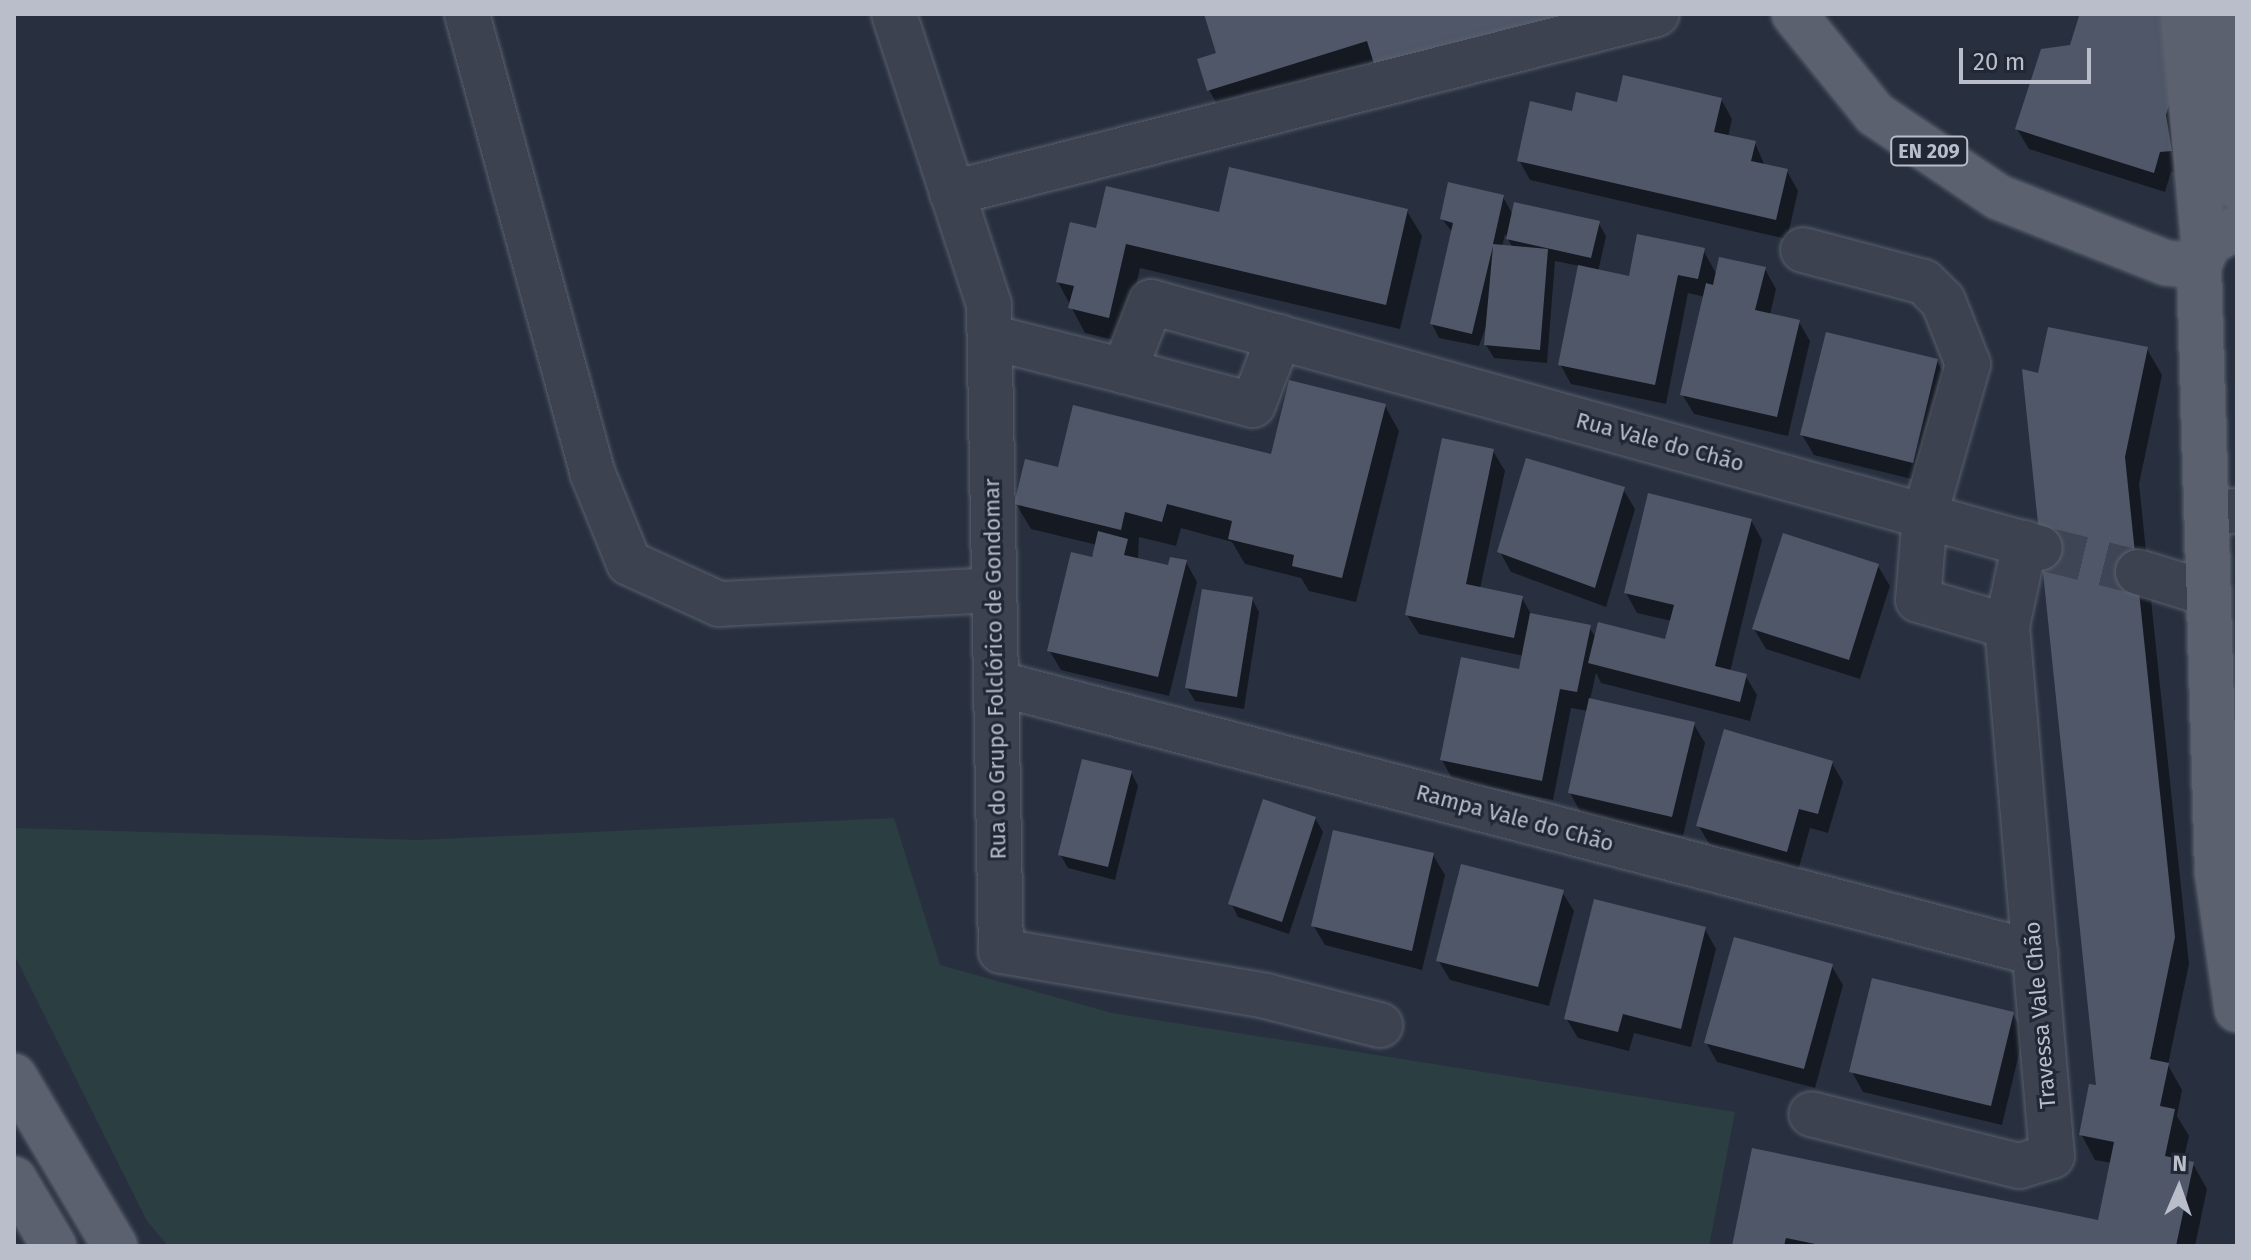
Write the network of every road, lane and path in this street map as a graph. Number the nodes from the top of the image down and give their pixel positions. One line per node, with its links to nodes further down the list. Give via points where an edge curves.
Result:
1 (467, 14): 19 (street, via 592,472 629,563 719,604)
2 (894, 14): 8 (street, Rua do Grupo Folclórico de Gondomar)
3 (1657, 14): 8 (street)
4 (1794, 14): 10 (main road, EN 209, via 1875,114 1998,197 2153,259)
5 (2183, 14): 10 (main road)
6 (2224, 14): 7 (main road)
7 (2237, 187)
8 (952, 193): 12 (street, Rua do Grupo Folclórico de Gondomar, via 989,305)
9 (1803, 250): 16 (street, via 1924,282 1943,301 1968,364)
10 (2210, 256): 11 (main road, via 2214,303); 15 (main road)
11 (2237, 311)
12 (990, 337): 14 (street); 19 (street, Rua do Grupo Folclórico de Gondomar)
13 (1279, 337): 14 (street, via 1253,405); 14 (street, Rua Vale do Chão, via 1151,302); 16 (street, Rua Vale do Chão)
14 (1124, 371)
15 (2222, 512): 20 (main road)
16 (1925, 515): 17 (street, Rua Vale do Chão); 21 (street, via 1918,600)
17 (2032, 545): 21 (street, Travessa Vale Chão)
18 (2138, 572): 20 (street)
19 (994, 590): 22 (street, Rua do Grupo Folclórico de Gondomar)
20 (2209, 594): 24 (main road, via 2217,872)
21 (2007, 626): 23 (street, Travessa Vale Chão)
22 (996, 683): 23 (street, Rampa Vale do Chão); 25 (street, Rua do Grupo Folclórico de Gondomar, via 1001,951 1266,996)
23 (2035, 953): 27 (street, Travessa Vale Chão, via 2052,1156 2019,1166)
24 (2237, 1010)
25 (1380, 1025)
26 (14, 1076): 30 (main road)
27 (1811, 1114)
28 (14, 1179): 29 (main road)
29 (54, 1246)
30 (115, 1246)

